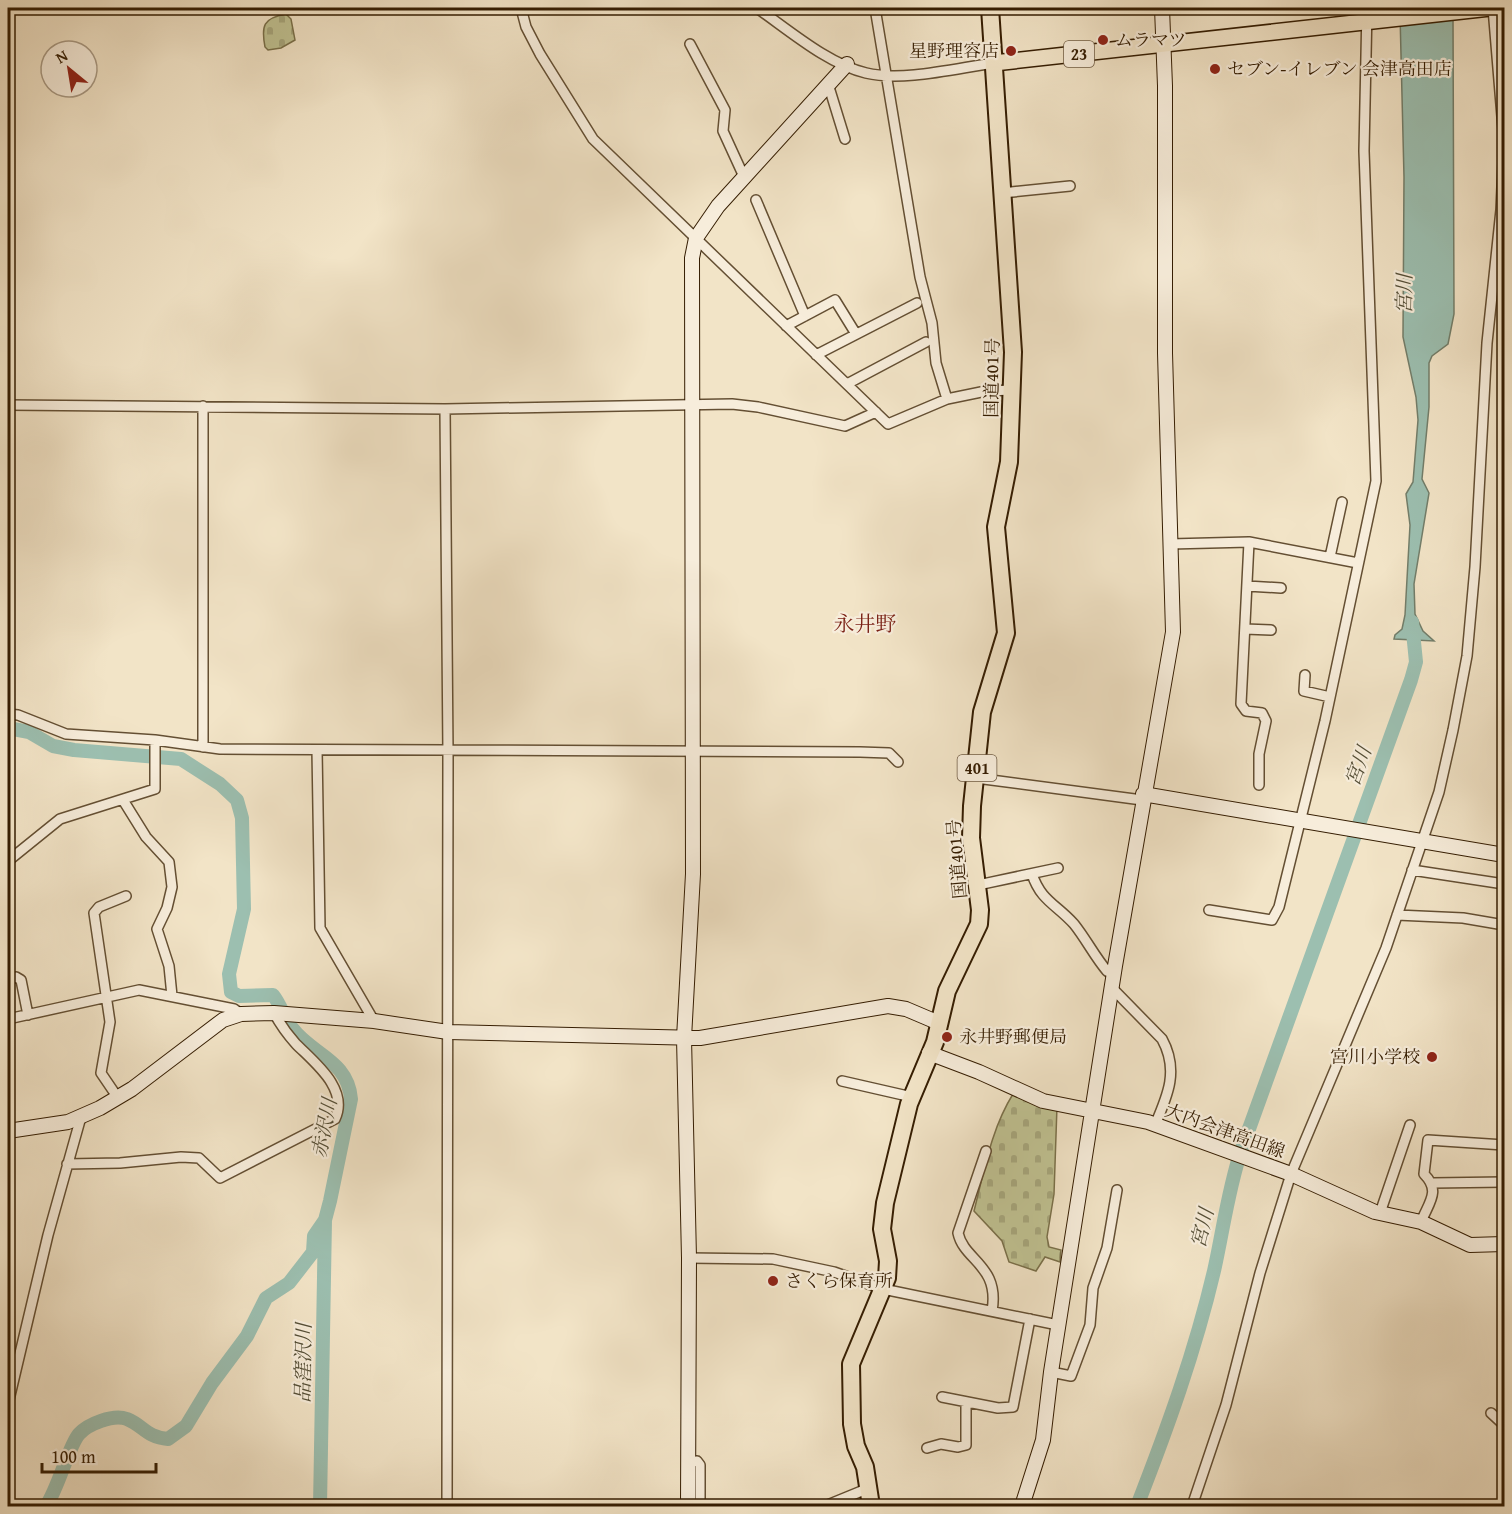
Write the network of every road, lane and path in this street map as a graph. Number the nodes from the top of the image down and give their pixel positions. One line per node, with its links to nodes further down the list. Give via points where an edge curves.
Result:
1 (521, 8): 20 (street, via 540,54 593,139)
2 (757, 8): 12 (street, via 823,56)
3 (875, 8): 13 (street)
4 (990, 8): 11 (highway, 国道401号 / 401)
5 (1162, 8): 10 (street)
6 (1367, 8): 8 (street)
7 (1492, 8): 8 (main road, 23); 58 (street, via 1504,141 1487,343 1475,567 1465,666 1439,792)
8 (1366, 23): 10 (main road, 23); 39 (street, via 1366,265 1376,408 1376,481)
9 (690, 44): 16 (street, via 725,110 723,131)
10 (1163, 44): 11 (main road, 23); 37 (street)
11 (994, 63): 13 (street); 18 (highway, 国道401号 / 401)
12 (847, 64): 13 (street, via 867,74); 14 (street)
13 (885, 75): 29 (street, via 923,297)
14 (829, 87): 15 (street); 16 (street)
15 (846, 139)
16 (745, 179): 20 (street, via 718,206)
17 (1070, 186): 18 (street)
18 (1002, 193): 28 (highway, 国道401号 / 401, via 1014,352)
19 (756, 200): 22 (street)
20 (696, 238): 23 (street); 32 (street, via 692,258)
21 (917, 303): 24 (street)
22 (805, 316): 23 (street); 24 (street, via 838,301)
23 (786, 326): 26 (street)
24 (856, 334): 26 (street)
25 (926, 342): 27 (street)
26 (816, 355): 27 (street)
27 (847, 384): 34 (street)
28 (1013, 390): 29 (street); 53 (highway, 国道401号 / 401, via 1007,475 996,527 1006,633 982,712)
29 (947, 399): 34 (street, via 888,424)
30 (8, 405): 31 (street)
31 (203, 406): 33 (street); 48 (street)
32 (691, 406): 33 (street); 34 (street, via 758,407 845,426); 51 (street)
33 (445, 409): 50 (street)
34 (876, 412)
35 (1342, 502): 38 (street)
36 (1249, 542): 37 (street); 38 (street); 40 (street)
37 (1170, 544): 55 (street, via 1173,632)
38 (1330, 557): 39 (street)
39 (1358, 563): 45 (street)
40 (1247, 586): 41 (street); 42 (street)
41 (1281, 588)
42 (1245, 628): 43 (street); 54 (street, via 1242,706 1246,711 1262,713 1266,722 1259,754)
43 (1271, 630)
44 (1305, 675): 45 (street, via 1304,691)
45 (1330, 697): 57 (street)
46 (8, 714): 47 (street, via 66,734)
47 (155, 740): 48 (street); 56 (street, via 155,789)
48 (203, 747): 49 (street)
49 (317, 750): 50 (street); 79 (street, via 320,928)
50 (448, 752): 51 (street); 81 (street)
51 (692, 752): 52 (street, via 889,753); 82 (street, via 693,874)
52 (898, 762)
53 (976, 778): 55 (street); 65 (highway, 国道401号 / 401, via 971,838)
54 (1259, 785)
55 (1142, 797): 57 (street); 70 (street)
56 (123, 800): 60 (street, via 60,819); 73 (street, via 169,862 172,887 157,929 169,966)
57 (1303, 822): 58 (street); 67 (street, via 1272,920)
58 (1420, 839): 59 (street); 62 (street)
59 (1504, 855)
60 (8, 861)
61 (1058, 868): 63 (street)
62 (1412, 870): 64 (street); 68 (street)
63 (1032, 874): 65 (street); 70 (street, via 1042,896 1075,926 1107,971)
64 (1504, 884)
65 (978, 885): 80 (highway, 国道401号 / 401, via 979,924 947,992)
66 (126, 896): 74 (street, via 94,913)
67 (1209, 910)
68 (1397, 915): 69 (street, via 1463,918); 95 (street)
69 (1504, 925)
70 (1115, 966): 72 (street)
71 (8, 979): 77 (street, via 21,980)
72 (1112, 988): 87 (street); 89 (street, via 1166,1047 1172,1081)
73 (172, 996): 74 (street, via 139,990); 76 (street, via 234,1008)
74 (108, 998): 77 (street); 86 (street, via 110,1022 102,1074)
75 (274, 1012): 76 (street); 79 (street); 94 (street, via 284,1030 322,1068 336,1093 339,1109 335,1119 220,1178 199,1158 181,1156)
76 (241, 1014): 86 (street, via 223,1020)
77 (28, 1015): 78 (street)
78 (8, 1019)
79 (374, 1021): 81 (street)
80 (939, 1023): 82 (street, via 888,1006); 83 (highway, 国道401号 / 401)
81 (448, 1032): 82 (street); 116 (street)
82 (684, 1038): 102 (street)
83 (930, 1053): 85 (highway, 国道401号 / 401); 87 (street, 大内会津高田線, via 1043,1101)
84 (842, 1081): 85 (street)
85 (912, 1096): 103 (highway, 国道401号 / 401, via 885,1203 882,1229 888,1272)
86 (118, 1098): 88 (street)
87 (1092, 1110): 89 (street, 大内会津高田線); 106 (street)
88 (81, 1117): 91 (street); 94 (street)
89 (1155, 1125): 95 (street, 大内会津高田線)
90 (1410, 1125): 99 (street)
91 (8, 1131)
92 (1504, 1145): 97 (street, via 1428,1140 1424,1174)
93 (986, 1151): 104 (street, via 958,1233 988,1273)
94 (67, 1164): 110 (street)
95 (1291, 1174): 99 (street, 大内会津高田線); 122 (street, via 1223,1415)
96 (1504, 1182): 97 (street)
97 (1433, 1183): 100 (street, via 1434,1190)
98 (1117, 1190): 107 (street, via 1107,1248 1093,1288 1088,1334 1071,1376)
99 (1380, 1213): 100 (street, 大内会津高田線)
100 (1421, 1222): 101 (street, 大内会津高田線, via 1470,1245)
101 (1504, 1244)
102 (689, 1258): 103 (street, via 765,1257 834,1272); 114 (street)
103 (883, 1289): 104 (street); 115 (highway, 国道401号 / 401, via 850,1375 852,1424)
104 (992, 1311): 105 (street)
105 (1030, 1319): 106 (street); 109 (street, via 1013,1407)
106 (1058, 1325): 107 (street)
107 (1051, 1372): 121 (street, via 1043,1440)
108 (942, 1397): 109 (street)
109 (966, 1402): 113 (street, via 966,1445)
110 (8, 1404)
111 (1491, 1413): 112 (street)
112 (1504, 1425)
113 (927, 1448)
114 (688, 1462): 117 (street); 118 (street, via 697,1461 700,1465)
115 (869, 1488): 119 (street); 120 (highway, 国道401号 / 401)
116 (447, 1506)
117 (688, 1506)
118 (700, 1506)
119 (825, 1506)
120 (871, 1506)
121 (1022, 1506)
122 (1192, 1506)

